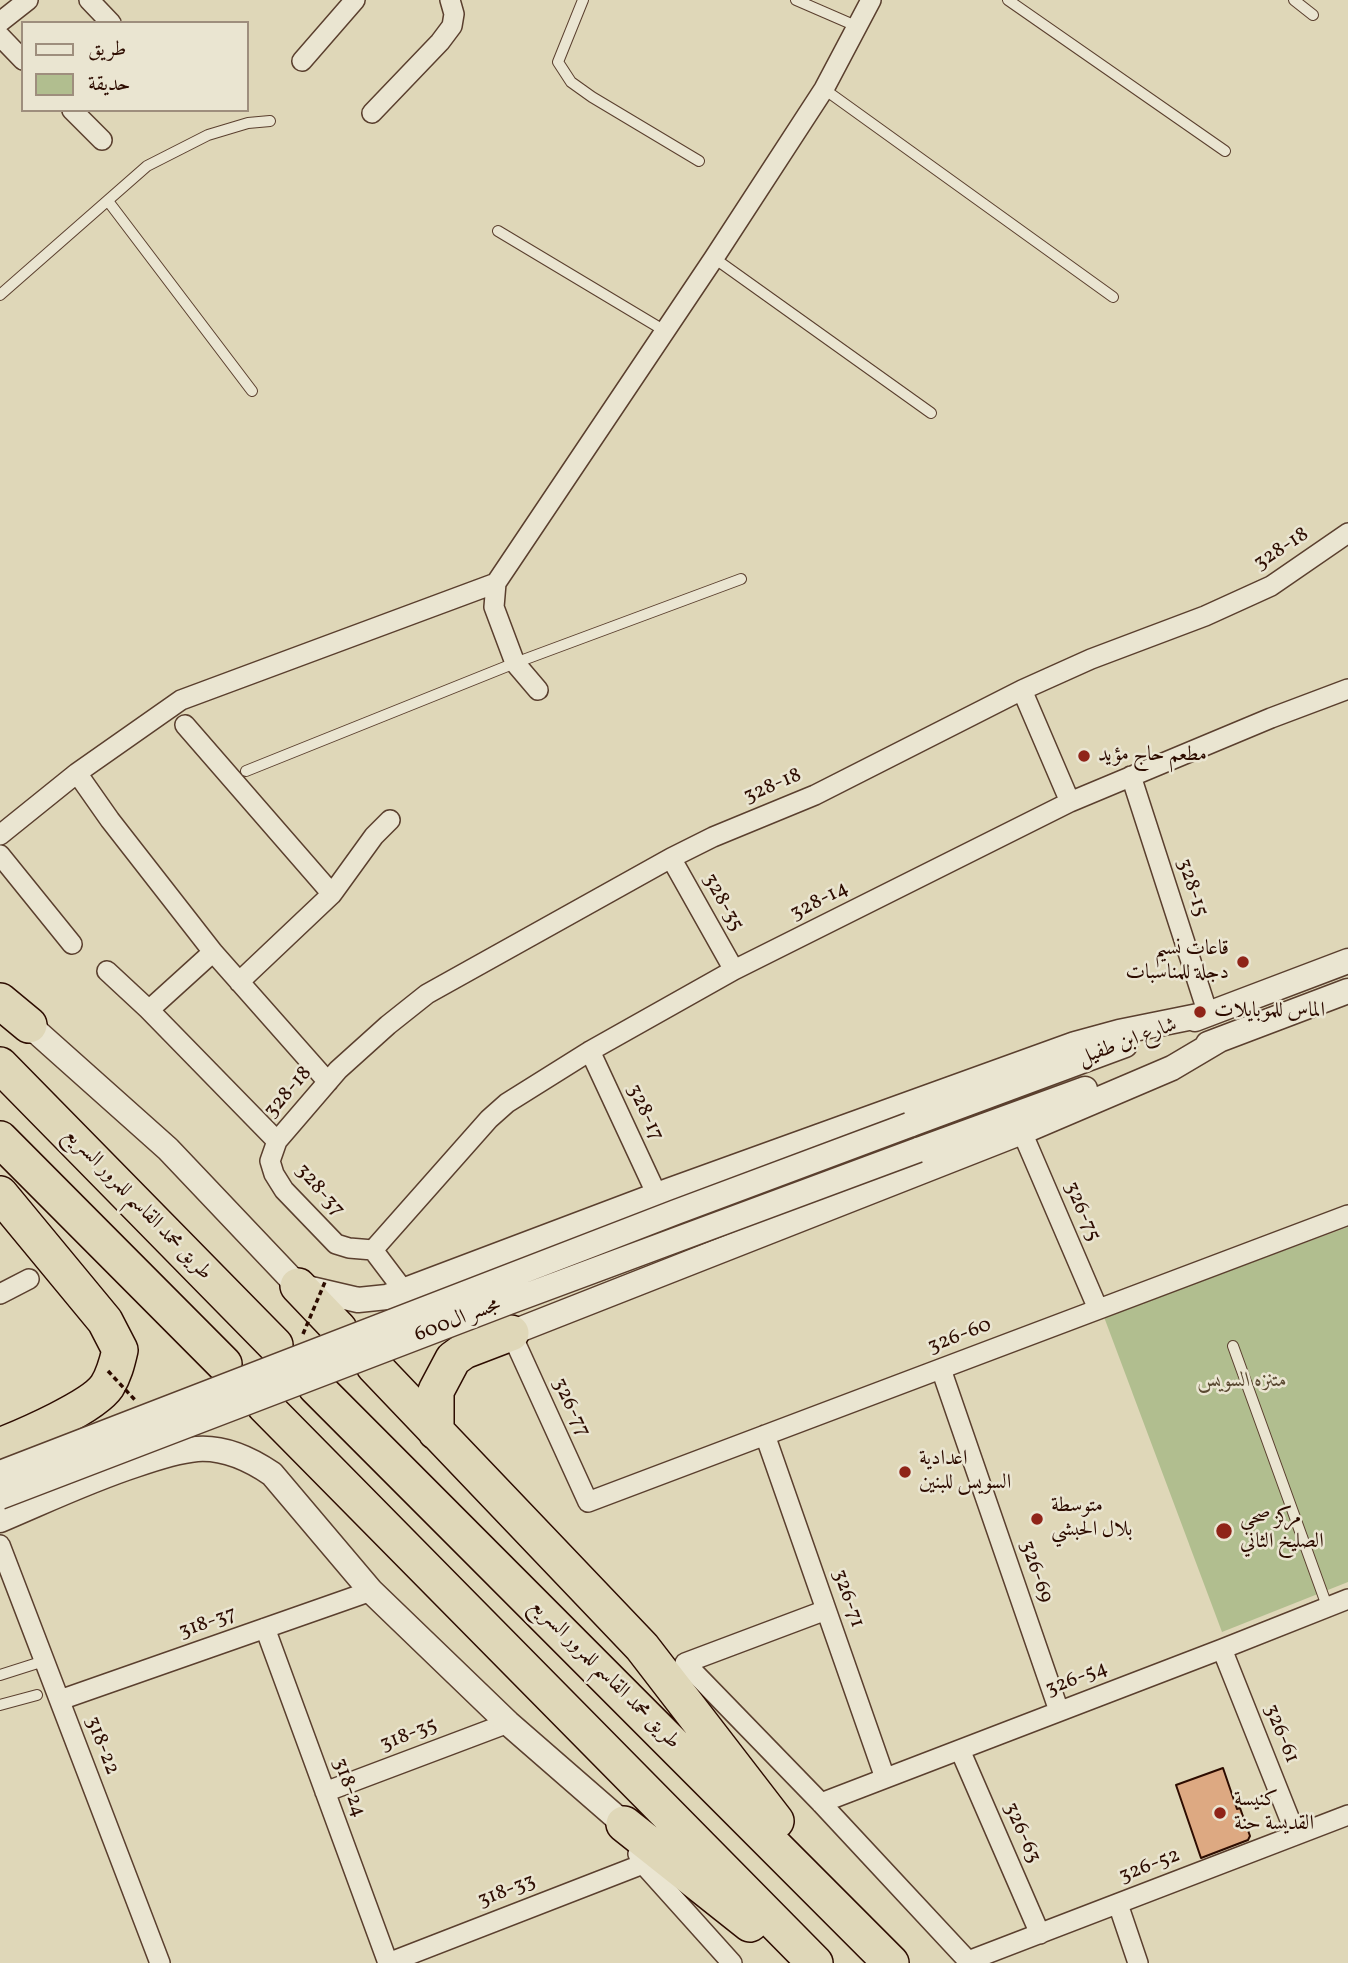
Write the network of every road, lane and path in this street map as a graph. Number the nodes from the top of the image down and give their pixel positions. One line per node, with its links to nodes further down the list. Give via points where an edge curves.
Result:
1 (28, 0): 12 (street)
2 (89, 0): 11 (street)
3 (355, 0): 16 (street)
4 (450, 0): 19 (street, via 452,26)
5 (583, 0): 23 (lane, via 558,62 570,82)
6 (796, 0): 13 (lane)
7 (871, 0): 13 (street)
8 (1008, 0): 22 (lane)
9 (1294, 0): 10 (lane)
10 (1312, 15)
11 (109, 21)
12 (0, 22)
13 (856, 26): 17 (street)
14 (0, 36): 15 (street)
15 (21, 58)
16 (302, 61)
17 (824, 89): 26 (street); 28 (lane)
18 (74, 112): 21 (street)
19 (372, 113)
20 (270, 121): 24 (lane, via 208,135 147,166)
21 (102, 140)
22 (1225, 151)
23 (699, 161)
24 (107, 201): 27 (lane); 30 (lane)
25 (498, 231): 29 (lane)
26 (714, 258): 29 (street); 31 (lane)
27 (0, 295)
28 (1113, 298)
29 (665, 331): 34 (street)
30 (252, 391)
31 (931, 413)
32 (1348, 533): 38 (street, 328-18, via 1271,586)
33 (741, 579): 35 (lane)
34 (496, 583): 35 (street, via 494,607); 41 (street, via 181,700)
35 (515, 663): 37 (street); 40 (lane)
36 (1348, 689): 42 (street, 328-14)
37 (538, 690)
38 (1022, 690): 43 (street); 47 (street, 328-18, via 815,795)
39 (185, 725): 48 (street)
40 (246, 771)
41 (77, 773): 45 (street); 50 (street)
42 (1131, 776): 43 (street, 328-14); 59 (street, 328-15)
43 (1070, 802): 52 (street, 328-14)
44 (390, 820): 48 (street)
45 (0, 835)
46 (0, 855): 49 (street)
47 (671, 858): 52 (street, 328-35); 64 (street, 328-18, via 427,994)
48 (332, 894): 54 (street)
49 (72, 944)
50 (213, 952): 54 (street); 58 (street)
51 (1348, 961): 59 (street, شارع ابن طفيل)
52 (734, 970): 62 (street, 328-14)
53 (107, 971): 58 (street)
54 (239, 982): 64 (street)
55 (1348, 991): 61 (street, شارع ابن طفيل)
56 (0, 994): 60 (street)
57 (0, 1000): 60 (highway)
58 (149, 1010): 68 (street)
59 (1208, 1014): 65 (street, شارع ابن طفيل); 72 (street, via 1075,1044)
60 (29, 1025): 76 (street)
61 (1221, 1039): 66 (street, via 1172,1068); 69 (street, شارع ابن طفيل)
62 (590, 1051): 72 (street, 328-17); 74 (street, 328-14, via 489,1119)
63 (0, 1065): 82 (highway, طريق محمد القاسم للمرور السريع)
64 (328, 1082): 68 (street, 328-18)
65 (909, 1125): 94 (street, مجسر ال600, bridge)
66 (1022, 1132): 79 (street, 326-75); 81 (street)
67 (0, 1139): 84 (highway)
68 (277, 1141): 70 (street, 328-18)
69 (918, 1150): 95 (street, مجسر ال600, bridge)
70 (270, 1161): 74 (street, 328-37, via 284,1190 336,1244)
71 (0, 1194): 93 (highway, via 105,1321 120,1350 105,1389 84,1405)
72 (657, 1195): 77 (street)
73 (1348, 1215): 79 (street, 326-60)
74 (373, 1250): 77 (street)
75 (29, 1279): 78 (street)
76 (312, 1284): 77 (street, via 358,1300); 80 (highway); 82 (path, bridge)
77 (404, 1291)
78 (0, 1294)
79 (1098, 1309): 86 (street, 326-60)
80 (340, 1329)
81 (511, 1333): 91 (highway, via 453,1359 436,1391); 96 (street, 326-77)
82 (288, 1343)
83 (1233, 1346): 101 (lane)
84 (224, 1364)
85 (374, 1366): 91 (highway)
86 (941, 1369): 92 (street, 326-60); 110 (street, 326-69)
87 (108, 1370): 89 (path, bridge)
88 (316, 1387): 121 (highway, طريق محمد القاسم للمرور السريع)
89 (135, 1401)
90 (265, 1406): 128 (highway)
91 (436, 1432): 121 (highway, via 642,1647)
92 (765, 1435): 96 (street, 326-60); 102 (street, 326-71)
93 (0, 1446)
94 (0, 1473)
95 (0, 1497)
96 (589, 1502)
97 (0, 1520): 99 (street, via 159,1457 199,1449 235,1454 272,1474)
98 (0, 1545): 105 (street, 318-22)
99 (371, 1591): 103 (street, 318-37); 111 (street)
100 (1348, 1599): 101 (street, 326-54)
101 (1327, 1606): 104 (street, 326-54)
102 (826, 1610): 113 (street, 326-71); 115 (street, via 685,1663)
103 (265, 1628): 108 (street, 318-37); 114 (street, 318-24)
104 (1222, 1649): 110 (street, 326-54); 118 (street, 326-61)
105 (44, 1661): 106 (lane); 108 (street, 318-22)
106 (0, 1675)
107 (37, 1695): 109 (lane)
108 (60, 1700): 124 (street, 318-22)
109 (0, 1705)
110 (1059, 1711): 112 (street, 326-54)
111 (508, 1723): 114 (street, 318-35); 117 (street)
112 (960, 1750): 113 (street, 326-54); 122 (street, 326-63)
113 (885, 1778): 115 (street, 326-54)
114 (325, 1792): 125 (street, 318-24)
115 (821, 1803): 123 (street)
116 (1348, 1815): 118 (street, 326-52)
117 (624, 1824): 119 (street); 127 (highway)
118 (1296, 1835): 120 (street, 326-52)
119 (643, 1864): 125 (street, 318-33); 126 (street)
120 (1118, 1904): 122 (street, 326-52); 130 (street)
121 (861, 1931): 129 (highway, طريق محمد القاسم للمرور السريع)
122 (1040, 1934): 123 (street, 326-52)
123 (969, 1962)
124 (160, 1963)
125 (388, 1963)
126 (732, 1963)
127 (800, 1963)
128 (815, 1963)
129 (891, 1963)
130 (1138, 1963)

